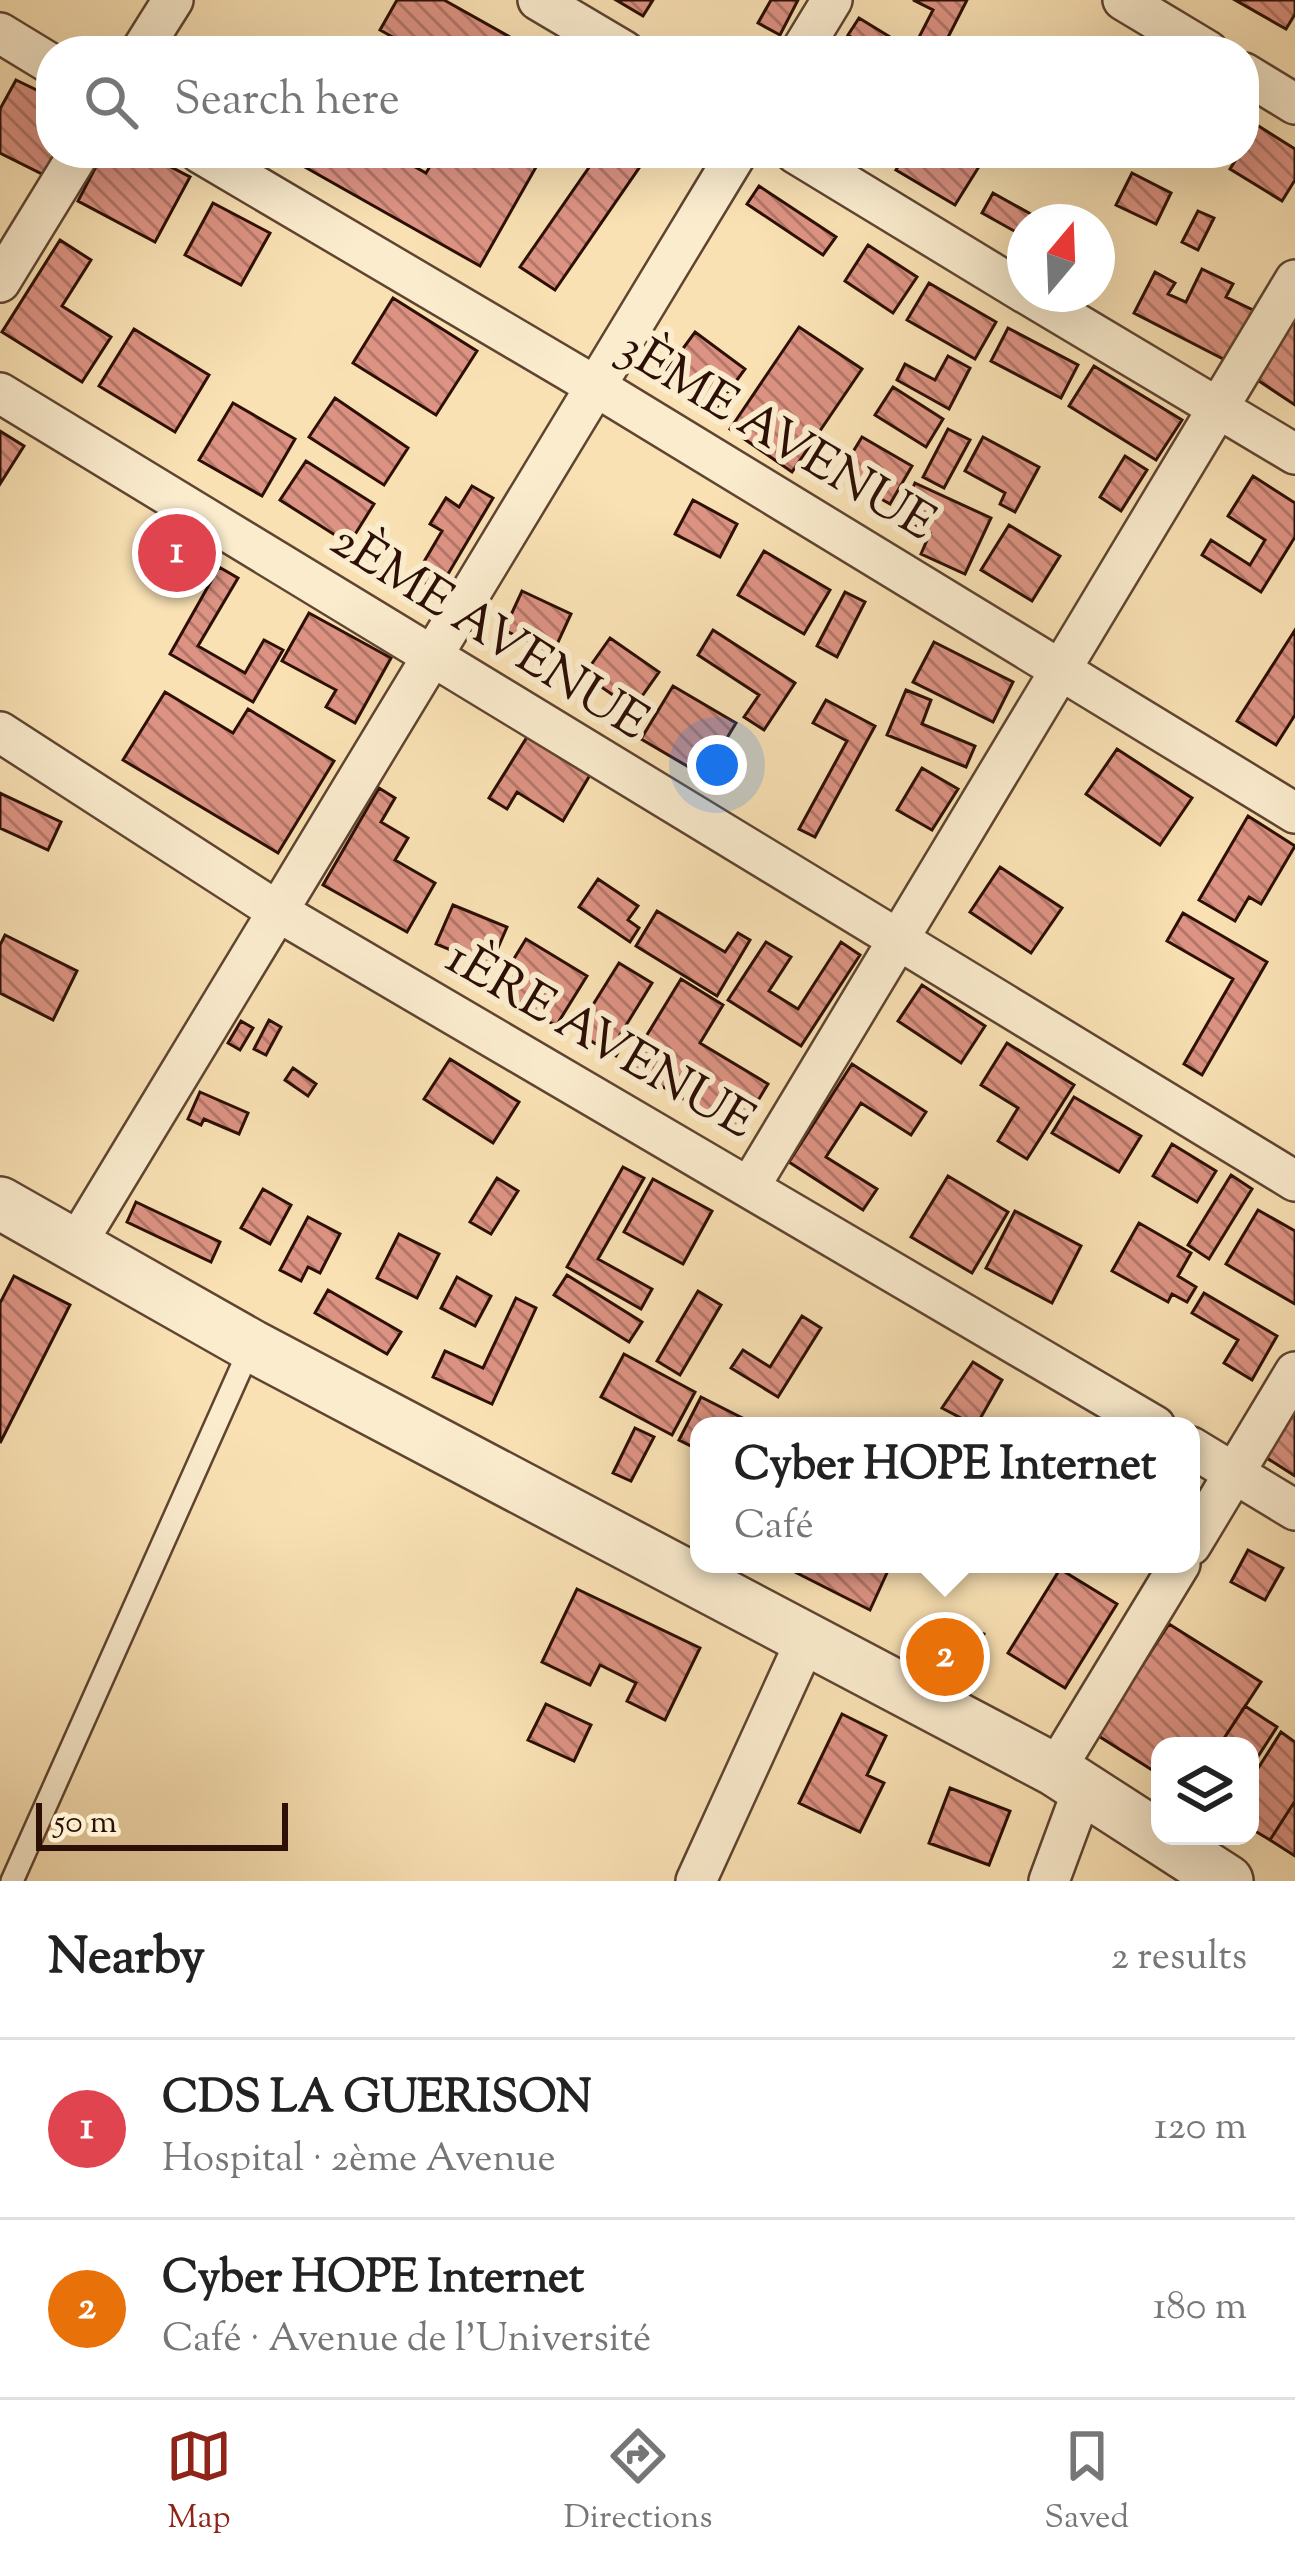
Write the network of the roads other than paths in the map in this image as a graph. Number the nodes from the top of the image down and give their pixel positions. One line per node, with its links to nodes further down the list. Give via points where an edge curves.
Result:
1 (173, 0): 6 (street)
2 (538, 0): 7 (street)
3 (832, 0): 8 (street)
4 (1123, 0): 9 (street)
5 (0, 33): 10 (street)
6 (150, 36)
7 (599, 36)
8 (810, 36)
9 (1183, 36)
10 (36, 55)
11 (1259, 82): 12 (street)
12 (1295, 104)
13 (70, 168): 19 (street)
14 (225, 168): 21 (street, 3ÈME AVENUE)
15 (728, 168): 21 (street)
16 (820, 168): 18 (street)
17 (1295, 280): 23 (street)
18 (1007, 281)
19 (0, 282)
20 (1057, 312): 23 (street)
21 (596, 386): 25 (street); 26 (street, 3ÈME AVENUE)
22 (0, 393): 25 (street, 2ÈME AVENUE)
23 (1219, 410): 24 (street); 26 (street)
24 (1295, 454)
25 (434, 656): 29 (street); 30 (street, 2ÈME AVENUE)
26 (1062, 667): 28 (street, 3ÈME AVENUE); 30 (street)
27 (0, 732): 29 (street, 1ÈRE AVENUE)
28 (1295, 812)
29 (277, 911): 32 (street, 1ÈRE AVENUE); 34 (street)
30 (896, 941): 31 (street, 2ÈME AVENUE); 32 (street)
31 (1295, 1181)
32 (750, 1186): 37 (street, 1ÈRE AVENUE)
33 (0, 1203): 34 (street)
34 (75, 1246): 35 (street)
35 (252, 1346): 43 (street); 45 (lane)
36 (1295, 1372): 39 (street)
37 (1140, 1417)
38 (1200, 1452): 39 (street)
39 (1235, 1473): 40 (street); 41 (street)
40 (1295, 1510)
41 (1200, 1530)
42 (1175, 1573): 44 (street)
43 (807, 1638): 44 (street); 46 (street)
44 (1069, 1779): 47 (street); 48 (street)
45 (12, 1881)
46 (696, 1881)
47 (1048, 1881)
48 (1227, 1881)

